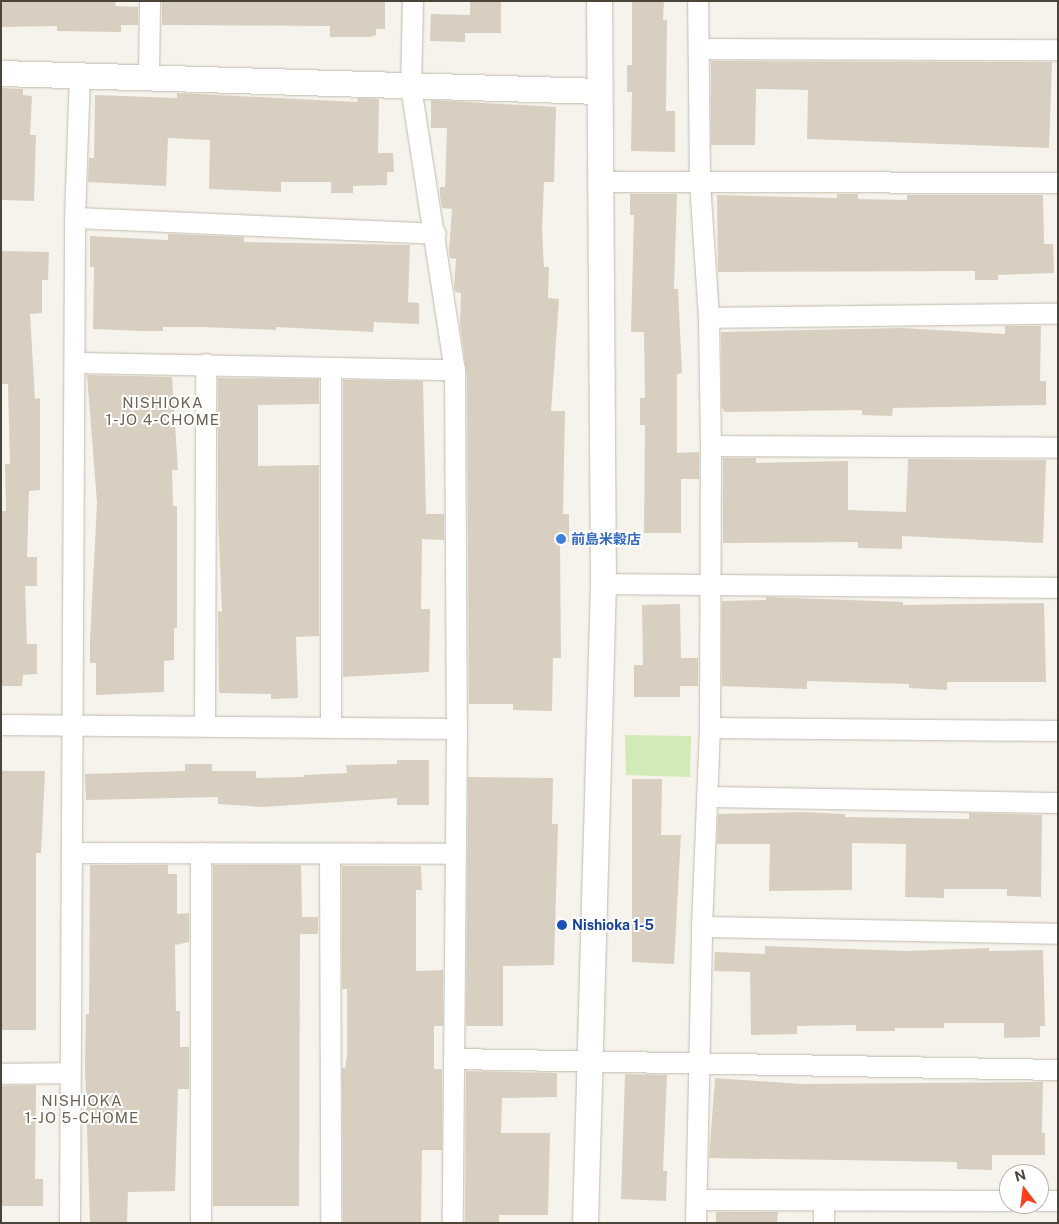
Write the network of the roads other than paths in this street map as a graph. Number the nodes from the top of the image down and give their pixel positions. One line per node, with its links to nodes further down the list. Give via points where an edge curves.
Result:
1 (150, 1): 9 (street)
2 (413, 1): 10 (street)
3 (598, 1): 11 (street)
4 (698, 1): 5 (street)
5 (699, 49): 6 (street); 12 (street)
6 (1058, 50)
7 (1, 73): 8 (street)
8 (80, 75): 9 (street); 15 (street)
9 (149, 77): 10 (street)
10 (411, 87): 11 (street); 16 (street)
11 (599, 91): 13 (street)
12 (700, 181): 13 (street); 14 (street); 18 (street)
13 (600, 182): 25 (street)
14 (1058, 183)
15 (75, 218): 16 (street); 19 (street)
16 (436, 234): 22 (street)
17 (1058, 314): 18 (street)
18 (709, 318): 23 (street)
19 (76, 363): 20 (street); 29 (street)
20 (206, 364): 21 (street); 30 (street)
21 (331, 368): 22 (street); 31 (street)
22 (455, 370): 32 (street)
23 (711, 446): 24 (street); 26 (street)
24 (1058, 448)
25 (603, 584): 26 (street); 44 (street)
26 (710, 584): 27 (street); 33 (street)
27 (1058, 588)
28 (1, 725): 29 (street)
29 (74, 725): 30 (street); 37 (street)
30 (205, 726): 31 (street)
31 (331, 727): 32 (street)
32 (458, 728): 40 (street)
33 (710, 728): 34 (street); 35 (street)
34 (1058, 731)
35 (707, 797): 36 (street); 41 (street)
36 (1058, 803)
37 (73, 853): 38 (street); 47 (street)
38 (201, 853): 39 (street); 53 (street)
39 (330, 854): 40 (street); 54 (street)
40 (456, 854): 43 (street)
41 (702, 927): 42 (street); 45 (street)
42 (1058, 934)
43 (454, 1059): 44 (street); 55 (street)
44 (590, 1061): 45 (street); 56 (street)
45 (699, 1063): 46 (street); 49 (street)
46 (1058, 1070)
47 (70, 1073): 48 (street); 52 (street)
48 (1, 1074)
49 (697, 1200): 51 (street); 57 (street)
50 (999, 1201): 51 (street)
51 (824, 1203): 58 (street)
52 (70, 1223)
53 (201, 1223)
54 (331, 1223)
55 (453, 1223)
56 (585, 1223)
57 (696, 1223)
58 (824, 1223)

